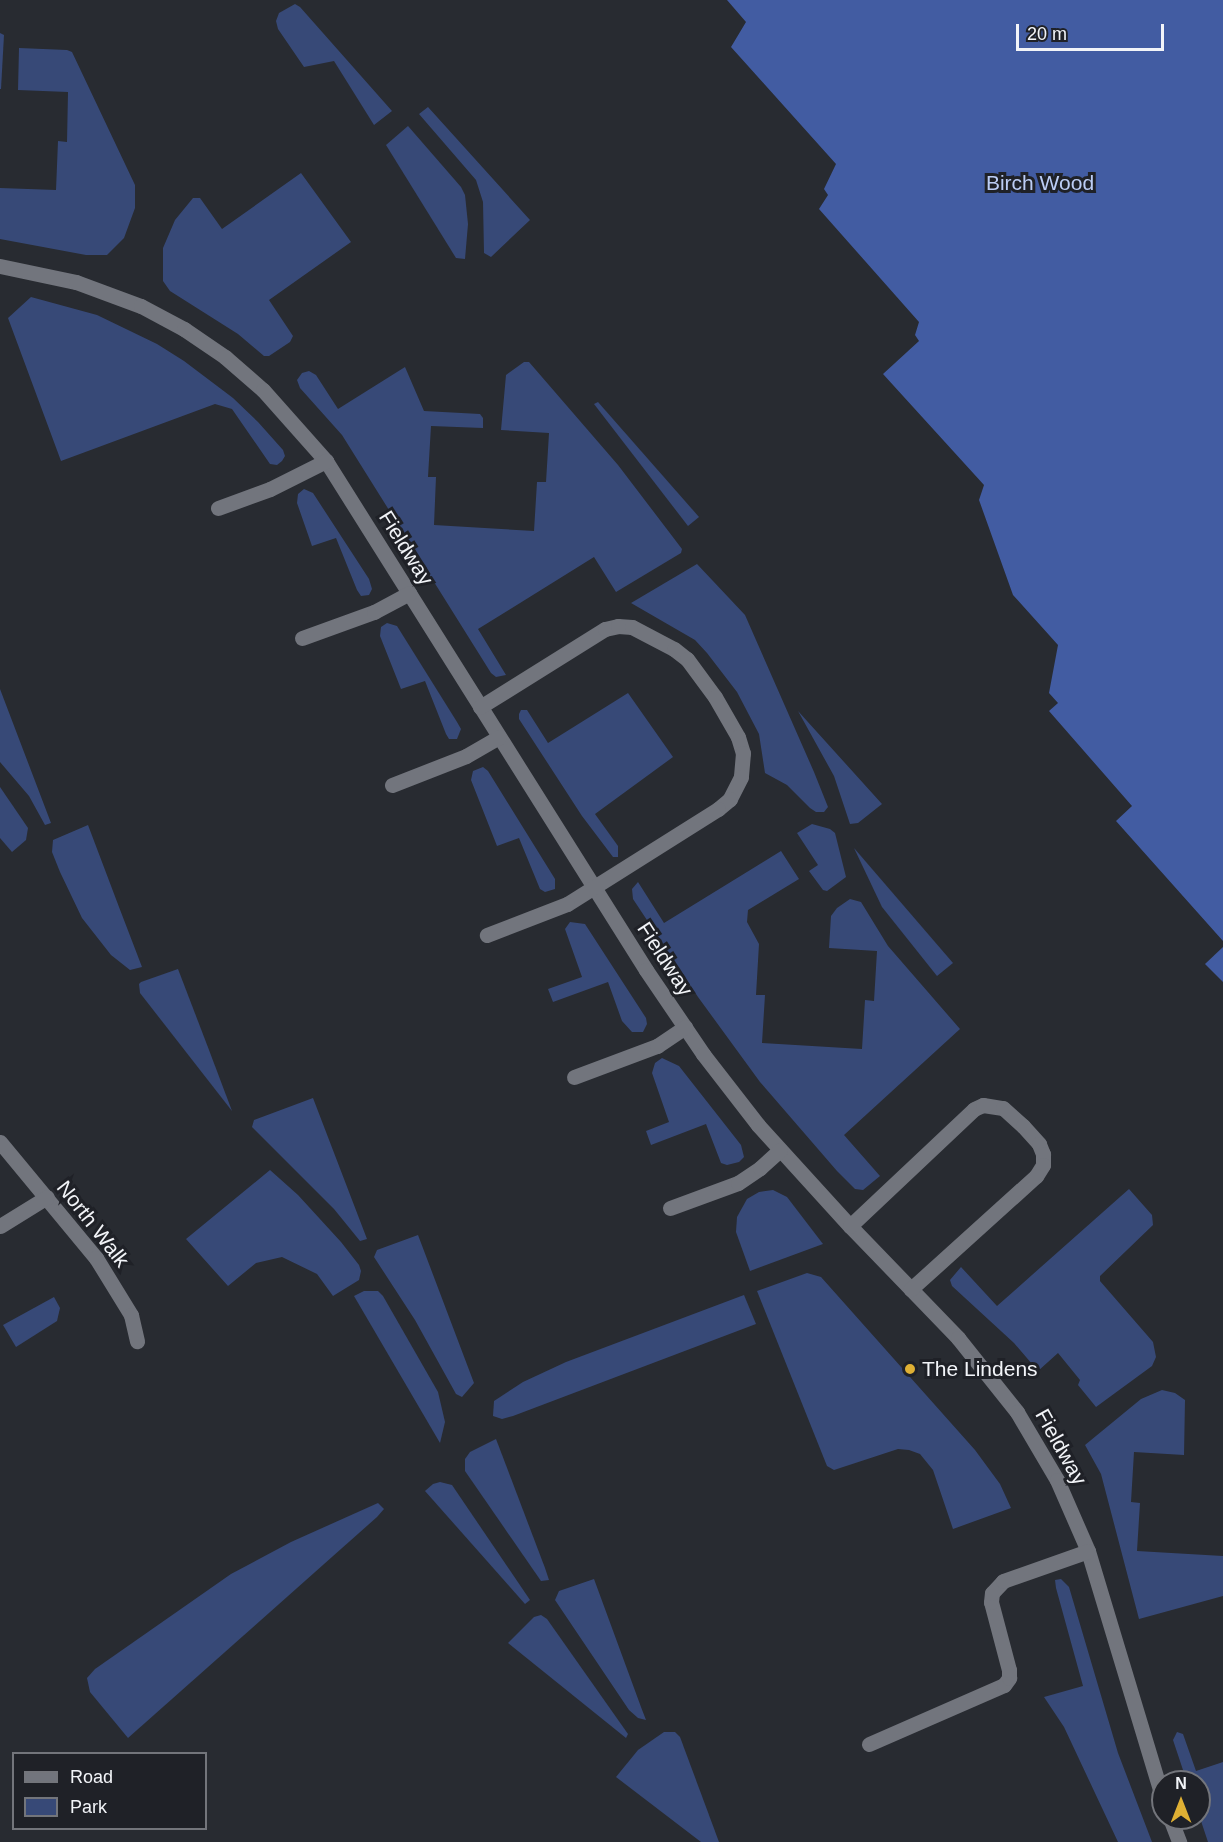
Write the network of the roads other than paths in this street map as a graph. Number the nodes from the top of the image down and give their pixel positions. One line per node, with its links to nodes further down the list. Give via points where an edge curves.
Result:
1 (0, 266): 2 (street, Fieldway, via 76,282 141,306 184,329 263,390)
2 (326, 460): 3 (street, via 270,489); 4 (street, Fieldway)
3 (218, 508)
4 (409, 592): 5 (street, via 374,612); 6 (street, Fieldway)
5 (303, 638)
6 (480, 707): 7 (street, Fieldway); 9 (street, via 605,629 618,626 645,632 674,649 687,659 715,697 743,753 741,777 730,799)
7 (499, 737): 8 (street, via 466,756); 9 (street, Fieldway)
8 (392, 785)
9 (594, 887): 10 (street, via 567,904); 11 (street, Fieldway)
10 (487, 935)
11 (685, 1027): 12 (street, via 657,1046); 14 (street, Fieldway)
12 (574, 1077)
13 (0, 1142): 15 (street, North Walk)
14 (780, 1149): 16 (street, via 738,1182); 18 (street, Fieldway)
15 (47, 1197): 17 (street); 20 (street, North Walk, via 122,1297)
16 (670, 1208)
17 (0, 1226)
18 (850, 1226): 19 (street, Fieldway); 19 (street, via 974,1109 983,1105 1004,1108 1023,1126 1043,1154 1043,1165 1036,1176)
19 (911, 1289): 21 (street, Fieldway, via 994,1379 1017,1412 1057,1480)
20 (137, 1341)
21 (1088, 1551): 22 (street, via 1004,1581 992,1593 1009,1670 1004,1685); 23 (street, Fieldway)
22 (869, 1744)
23 (1154, 1770)

